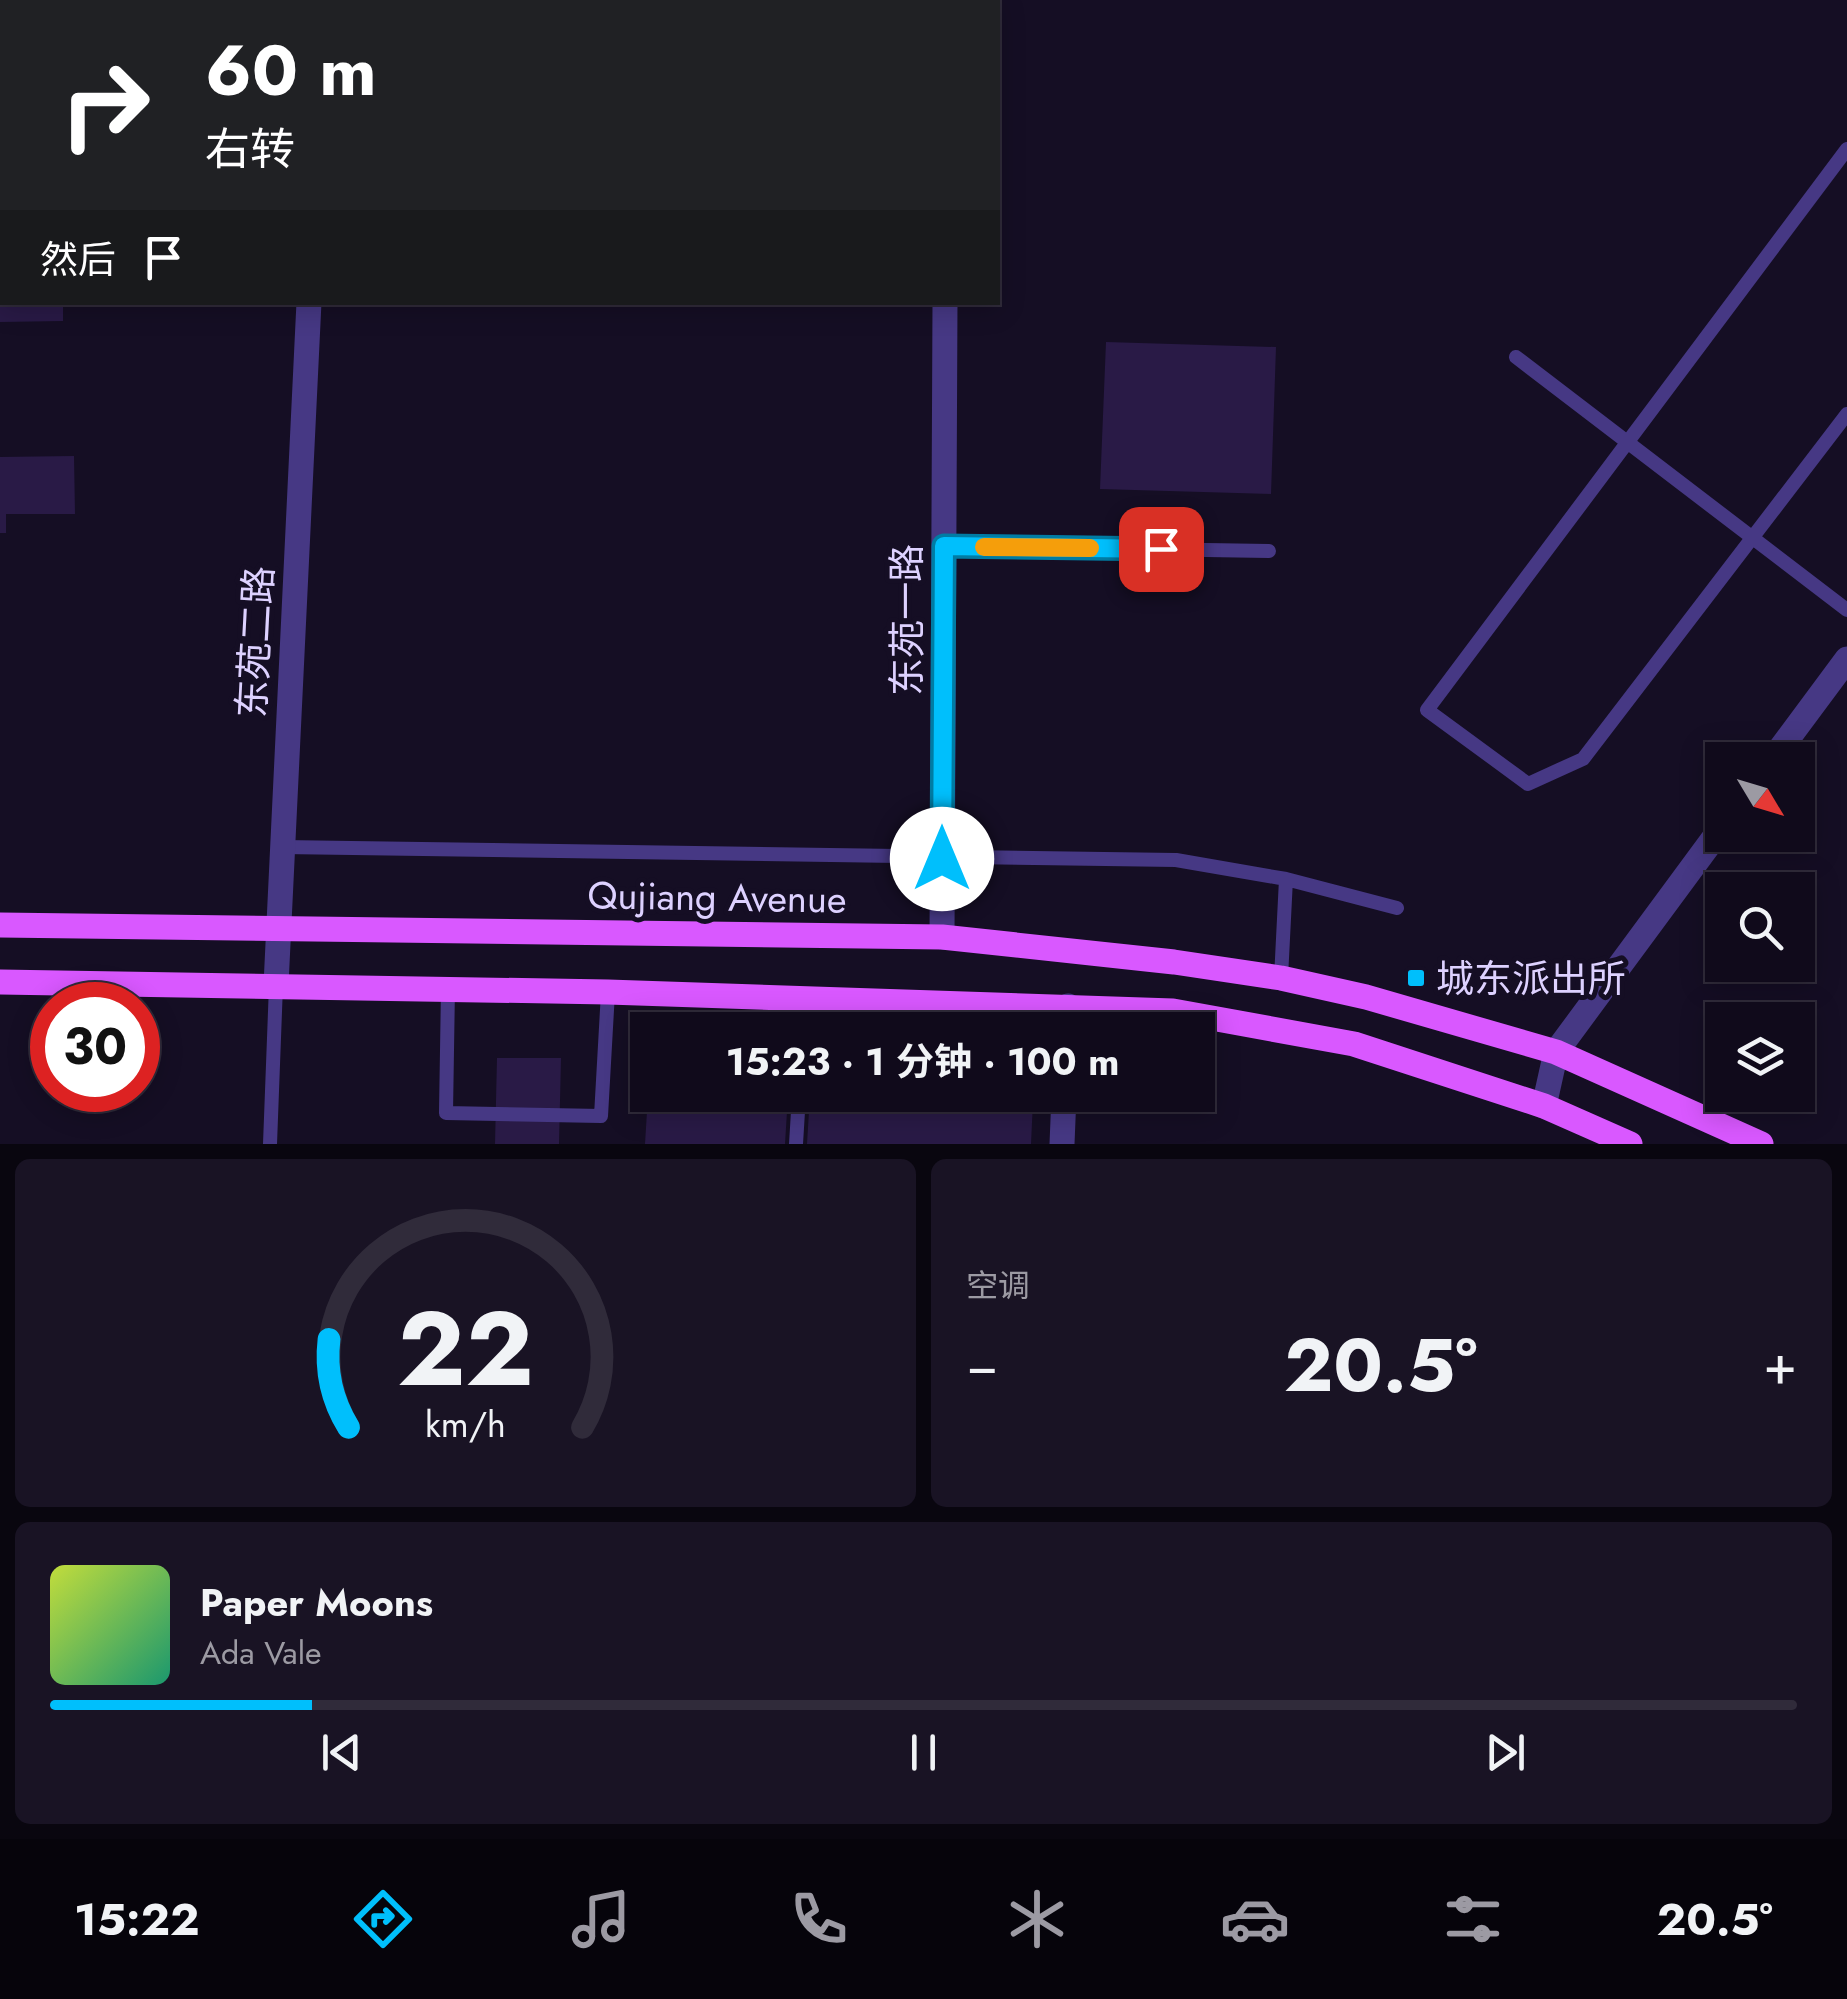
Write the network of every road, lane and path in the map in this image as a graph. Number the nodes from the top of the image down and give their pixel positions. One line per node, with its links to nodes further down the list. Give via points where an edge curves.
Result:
1 (1847, 150): 6 (lane)
2 (309, 305): 13 (street, 东苑二路)
3 (945, 305): 8 (street, 东苑一路)
4 (1516, 356): 6 (lane)
5 (1847, 414): 7 (lane)
6 (1628, 442): 7 (lane); 7 (lane, via 1427,710 1528,784 1583,760)
7 (1752, 537): 10 (lane)
8 (944, 546): 9 (lane); 15 (street, 东苑一路)
9 (1269, 551)
10 (1847, 610)
11 (1847, 659): 12 (street)
12 (1785, 742)
13 (282, 847): 15 (lane); 19 (street, 东苑二路)
14 (1705, 850): 30 (street)
15 (942, 859): 16 (lane, via 1176,860); 20 (street, 东苑一路)
16 (1286, 879): 17 (lane); 21 (lane)
17 (1397, 908)
18 (0, 925): 19 (main road, Qujiang Avenue)
19 (278, 930): 20 (main road, Qujiang Avenue); 23 (street, 东苑二路)
20 (942, 937): 21 (main road, Qujiang Avenue)
21 (1281, 978): 30 (main road, Qujiang Avenue)
22 (0, 982): 23 (main road)
23 (276, 984): 24 (main road); 34 (lane)
24 (448, 988): 25 (main road); 25 (lane, via 446,1113 602,1116)
25 (608, 992): 26 (main road)
26 (806, 998): 27 (lane); 28 (main road)
27 (805, 1012)
28 (989, 1012)
29 (1215, 1019): 31 (main road, via 1354,1044)
30 (1556, 1052): 31 (street); 38 (main road, Qujiang Avenue)
31 (1544, 1106): 37 (main road)
32 (798, 1112): 35 (lane)
33 (1063, 1112): 36 (street)
34 (270, 1144)
35 (796, 1144)
36 (1062, 1144)
37 (1630, 1144)
38 (1762, 1144)

